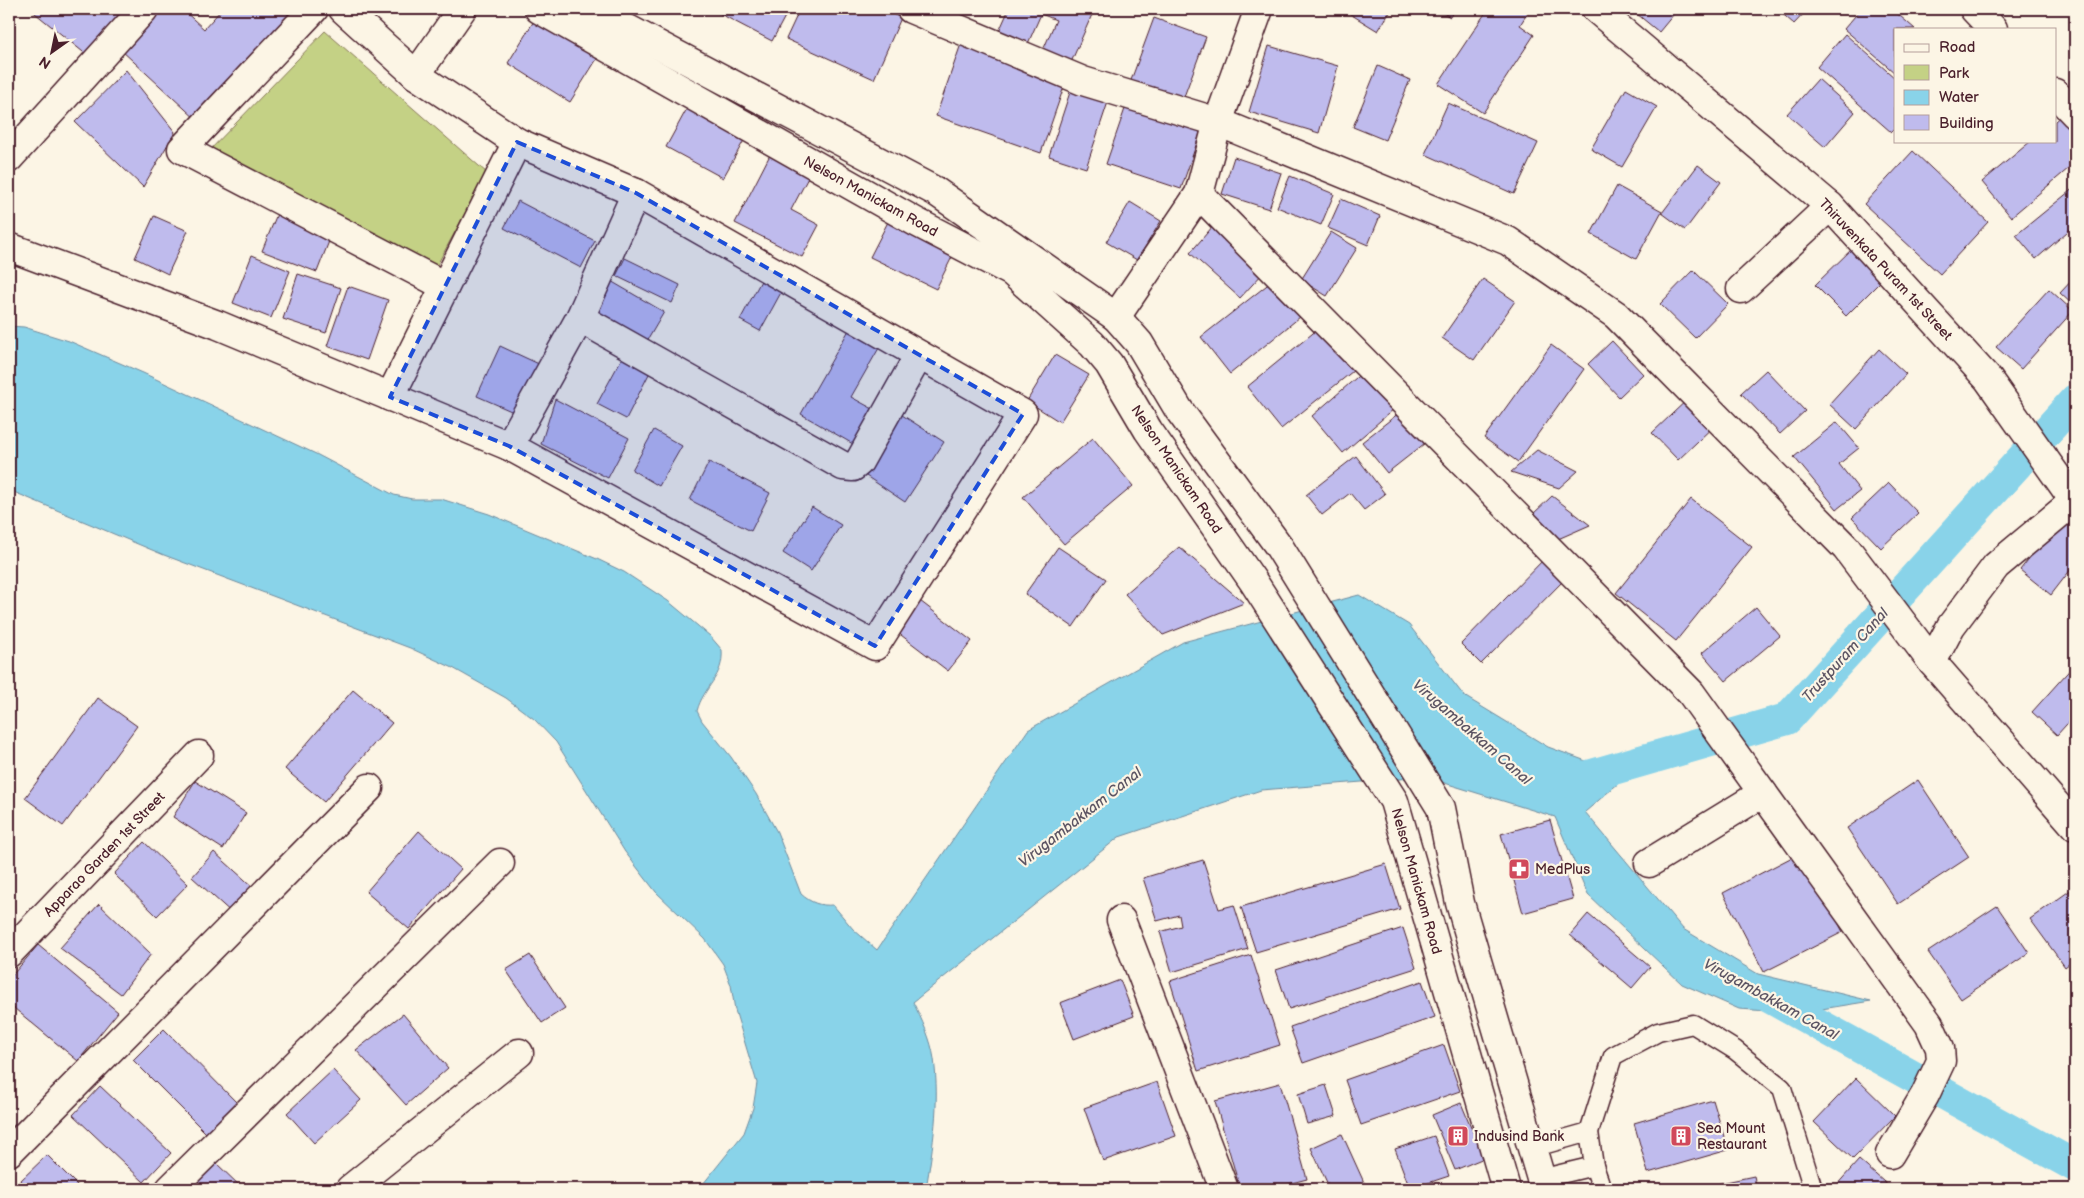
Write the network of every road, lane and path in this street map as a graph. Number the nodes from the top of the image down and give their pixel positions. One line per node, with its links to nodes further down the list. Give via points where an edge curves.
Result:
1 (144, 9): 17 (street)
2 (314, 9): 22 (street, via 182,149)
3 (343, 9): 12 (street)
4 (462, 9): 12 (street)
5 (540, 9): 49 (street, Nelson Manickam Road, via 916,222 1012,272 1092,344 1109,364 1148,430 1253,580 1394,801)
6 (590, 9): 24 (street, via 935,191)
7 (911, 9): 15 (street, via 1083,81)
8 (1259, 9): 15 (street)
9 (1596, 9): 20 (street, Thiruvenkata Puram 1st Street)
10 (1974, 9): 11 (street)
11 (1992, 28)
12 (416, 75): 16 (street)
13 (2056, 95): 14 (street)
14 (2075, 114)
15 (1218, 122): 19 (street); 30 (street, via 1508,242 1616,315 1846,548)
16 (517, 142): 18 (street); 22 (street)
17 (9, 158)
18 (636, 193): 25 (street); 26 (street)
19 (1199, 194): 24 (street); 33 (street, via 1691,692)
20 (1830, 206): 23 (street); 29 (street, Thiruvenkata Puram 1st Street, via 1988,379)
21 (9, 247): 27 (street, via 218,325)
22 (446, 286): 27 (street)
23 (1741, 288)
24 (1116, 317): 41 (street, via 1139,342 1179,410 1278,545 1441,808 1460,903)
25 (580, 318): 26 (street, via 843,466 853,467 859,462); 28 (street)
26 (920, 355): 28 (street, via 1023,414 875,646)
27 (390, 397): 28 (street)
28 (509, 446)
29 (2075, 502): 30 (street, via 1996,566 1951,626)
30 (1932, 662): 34 (street)
31 (199, 755): 38 (street, Apparao Garden 1st Street)
32 (368, 788): 42 (street)
33 (1763, 793): 36 (street); 43 (street, via 1930,1024 1940,1048 1941,1061 1925,1095)
34 (2075, 826)
35 (500, 863): 46 (street)
36 (1649, 863)
37 (1120, 920): 48 (street)
38 (9, 953)
39 (519, 1053): 47 (street)
40 (1589, 1132): 41 (lane); 44 (lane); 51 (lane, via 1613,1056 1658,1032 1693,1024 1735,1050 1782,1088)
41 (1532, 1148): 45 (street)
42 (9, 1152)
43 (1890, 1154)
44 (1594, 1166): 45 (lane); 50 (lane)
45 (1542, 1184)
46 (170, 1189)
47 (350, 1189)
48 (1224, 1189)
49 (1506, 1189)
50 (1602, 1189)
51 (1813, 1189)

